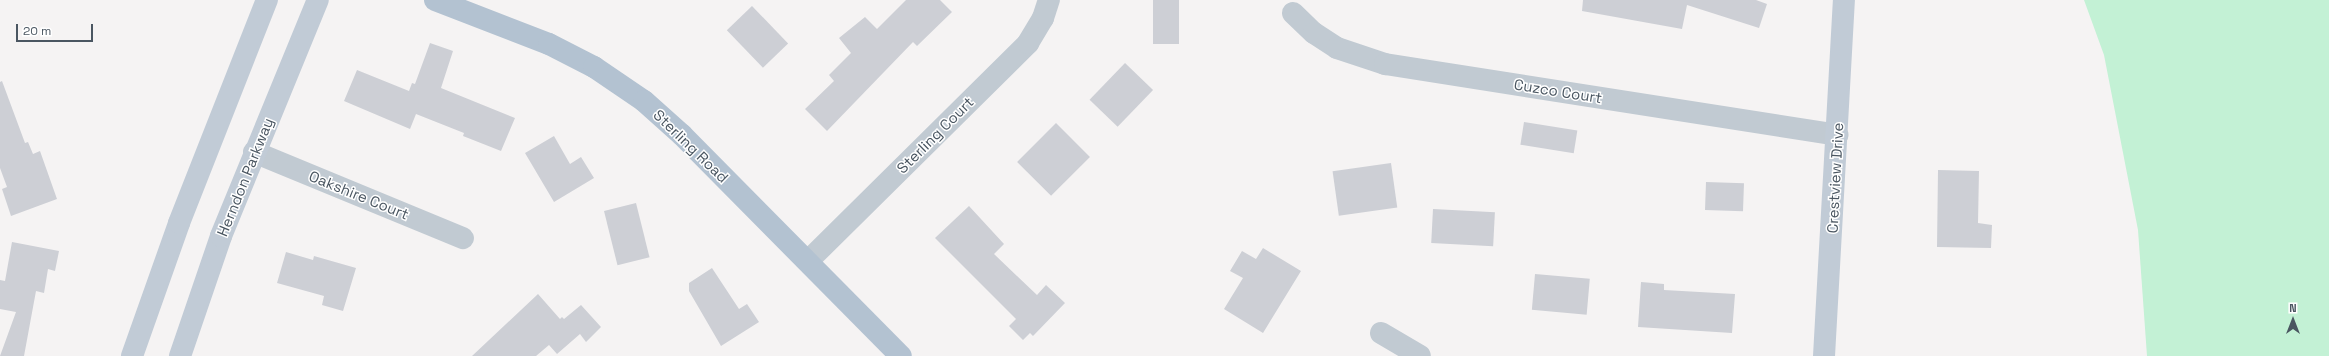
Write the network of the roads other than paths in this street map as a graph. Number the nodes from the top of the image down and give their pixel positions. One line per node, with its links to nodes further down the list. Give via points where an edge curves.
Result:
1 (267, 0): 12 (main road, via 179,223)
2 (318, 0): 8 (main road, Herndon Parkway)
3 (436, 0): 10 (main road, Sterling Road, via 548,44 594,66 644,101 682,135)
4 (1049, 0): 10 (street, Sterling Court, via 1043,18 1028,43)
5 (1844, 0): 7 (main road, Crestview Drive)
6 (1293, 13): 7 (street, Cuzco Court, via 1314,33 1337,48 1384,64)
7 (1837, 135): 16 (main road, Crestview Drive)
8 (254, 152): 9 (street, Oakshire Court); 13 (main road, Herndon Parkway, via 221,236)
9 (464, 238)
10 (808, 261): 14 (main road, Sterling Road)
11 (1381, 333): 15 (street)
12 (132, 356)
13 (180, 356)
14 (901, 356)
15 (1420, 356)
16 (1824, 356)

